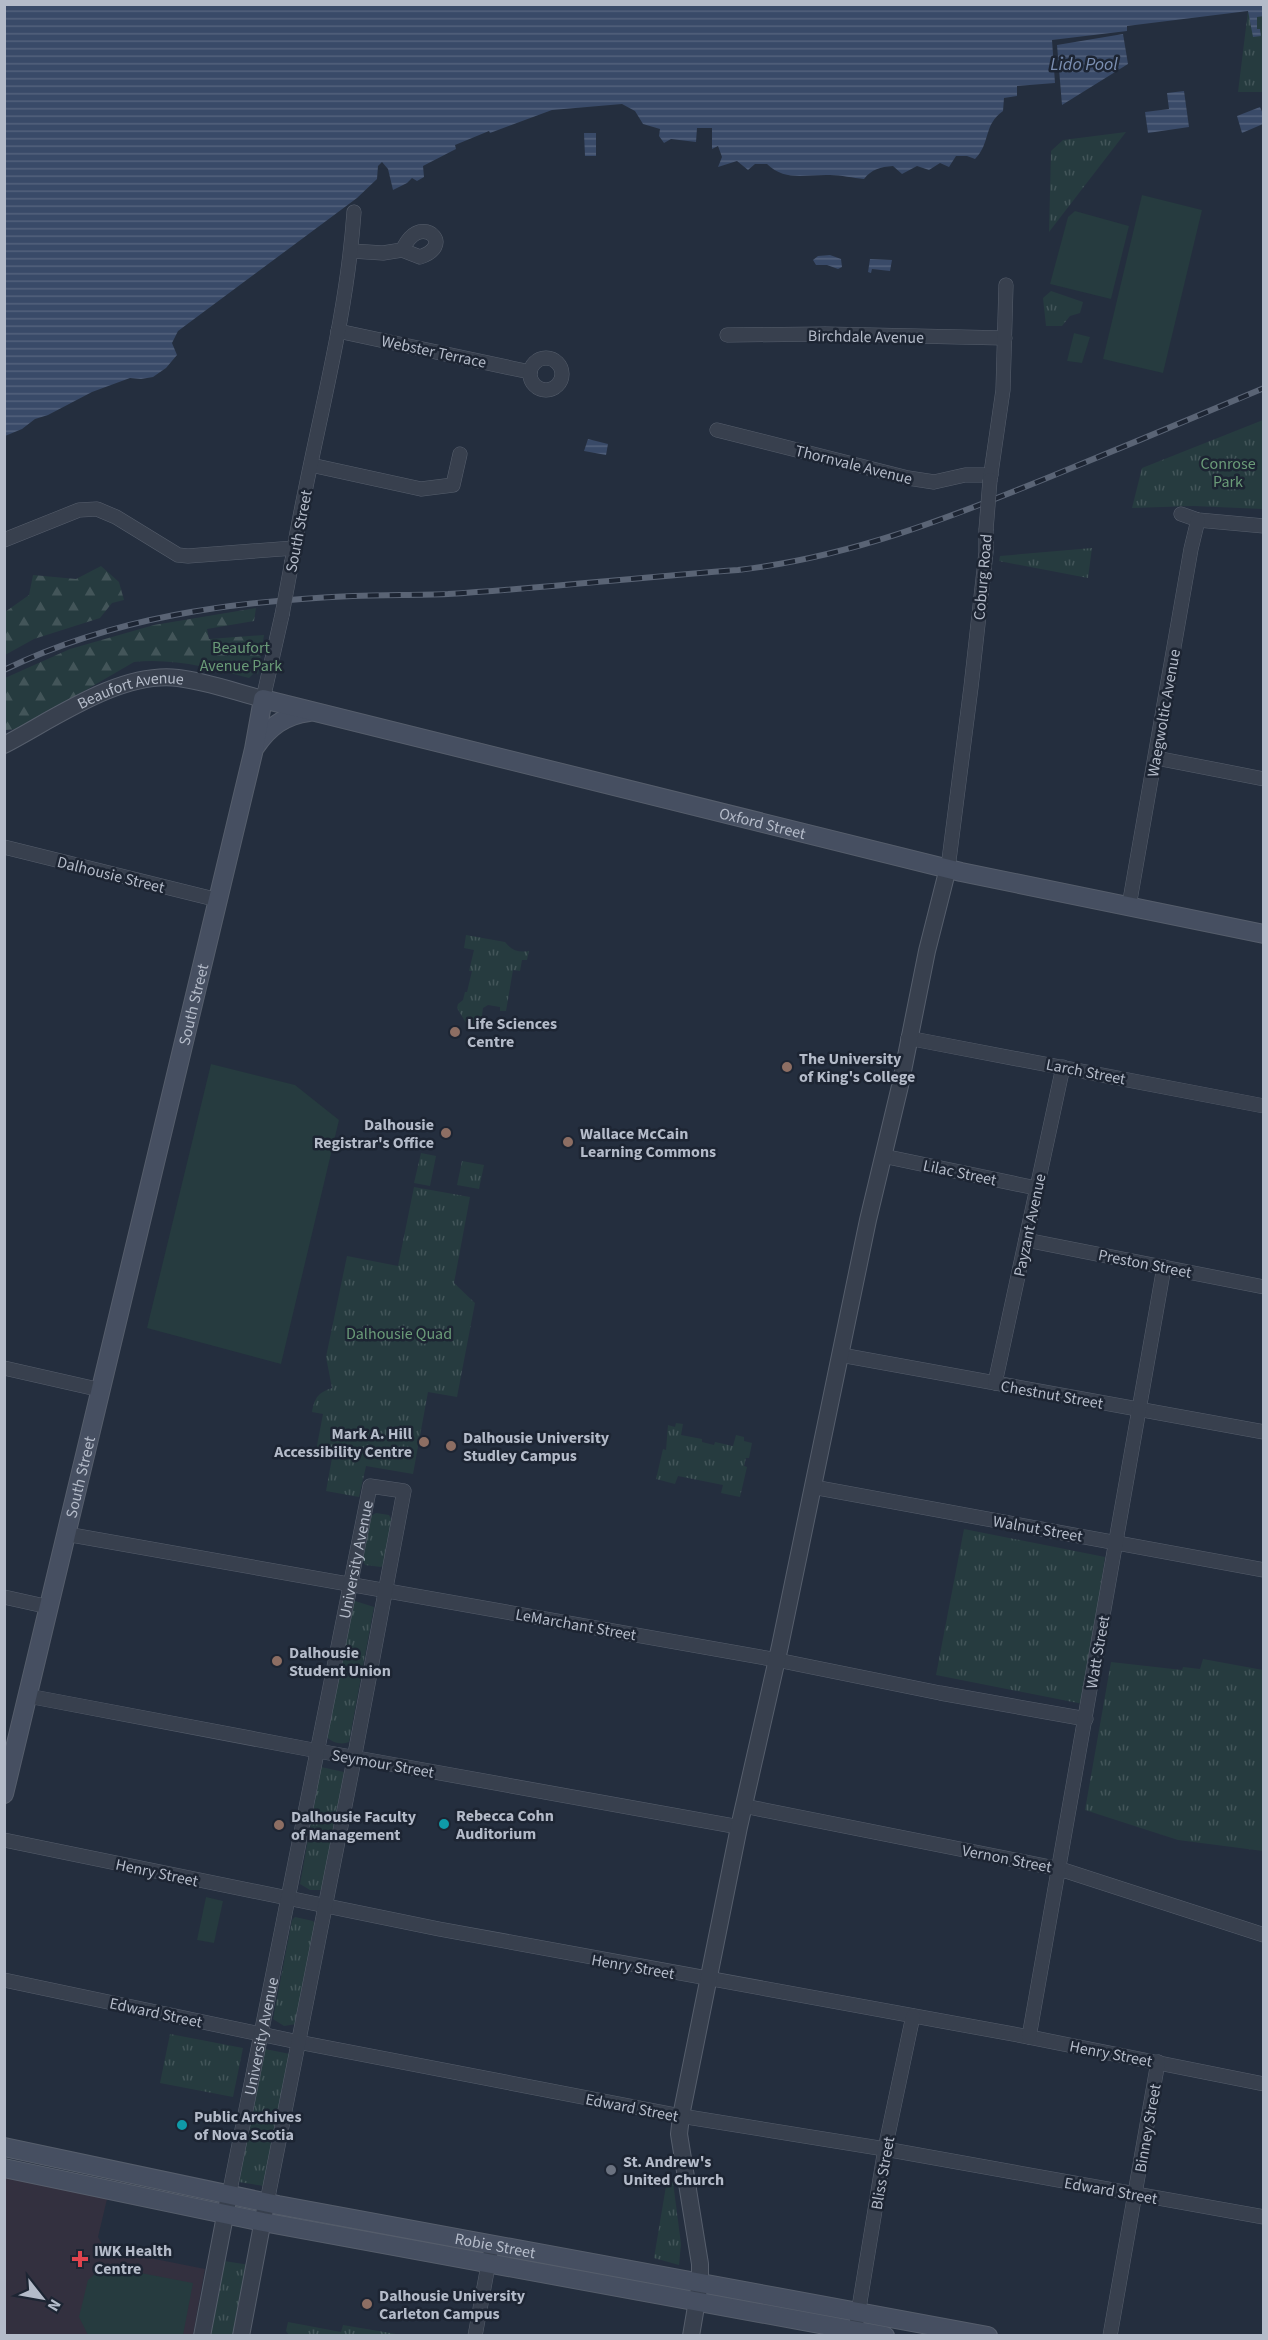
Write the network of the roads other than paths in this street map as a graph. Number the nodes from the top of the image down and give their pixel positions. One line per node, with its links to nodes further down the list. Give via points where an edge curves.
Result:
1 (354, 212): 3 (street, South Street)
2 (402, 250): 3 (street)
3 (352, 251): 5 (street, South Street)
4 (1006, 285): 7 (street, Coburg Road)
5 (338, 331): 8 (street, Webster Terrace); 11 (street, South Street)
6 (727, 335): 7 (street, Birchdale Avenue)
7 (1005, 338): 12 (street, Coburg Road, via 1004,390)
8 (530, 372)
9 (717, 430): 12 (street, Thornvale Avenue, via 908,478 934,482 965,475)
10 (460, 454): 11 (street, via 453,485 421,489)
11 (311, 465): 17 (street, South Street)
12 (991, 478): 25 (street, Coburg Road, bridge, via 986,552)
13 (1181, 514): 14 (street)
14 (1198, 520): 15 (street); 22 (street, Waegwoltic Avenue)
15 (1263, 526)
16 (4, 540): 17 (street, via 78,510 97,509 178,555)
17 (293, 555): 18 (street, South Street, bridge)
18 (263, 699): 19 (main road, Oxford Street); 20 (street, Beaufort Avenue, via 178,678 149,678 99,694); 21 (main road, South Street)
19 (313, 711): 21 (main road, via 286,718 267,730); 25 (main road, Oxford Street)
20 (4, 745)
21 (254, 749): 26 (main road, South Street)
22 (1155, 758): 23 (street); 27 (street, Waegwoltic Avenue)
23 (1263, 779)
24 (4, 848): 26 (street, Dalhousie Street)
25 (948, 868): 27 (main road, Oxford Street); 29 (street)
26 (218, 900): 40 (main road, South Street)
27 (1129, 906): 28 (main road, Oxford Street)
28 (1263, 934)
29 (908, 1038): 30 (street, Larch Street); 32 (street)
30 (1063, 1067): 31 (street, Larch Street); 33 (street, Payzant Avenue)
31 (1263, 1106)
32 (883, 1156): 33 (street, Lilac Street); 37 (street)
33 (1036, 1188): 34 (street, Payzant Avenue)
34 (1026, 1240): 35 (street, Preston Street); 39 (street, Payzant Avenue)
35 (1164, 1267): 36 (street, Preston Street); 41 (street, Watt Street)
36 (1263, 1287)
37 (841, 1355): 39 (street, Chestnut Street); 43 (street)
38 (4, 1368): 40 (street)
39 (995, 1383): 41 (street, Chestnut Street)
40 (101, 1390): 44 (main road, South Street)
41 (1139, 1409): 42 (street, Chestnut Street); 45 (street, Watt Street)
42 (1263, 1432)
43 (813, 1487): 45 (street, Walnut Street); 51 (street)
44 (66, 1534): 47 (street, LeMarchant Street); 50 (main road, South Street)
45 (1117, 1542): 46 (street, Walnut Street); 53 (street, Watt Street)
46 (1263, 1569)
47 (351, 1585): 48 (street, LeMarchant Street); 48 (street, University Avenue, via 370,1485 404,1491); 54 (street, University Avenue)
48 (387, 1591): 51 (street, LeMarchant Street); 55 (street, University Avenue)
49 (4, 1597): 50 (street)
50 (49, 1607): 52 (main road, South Street)
51 (777, 1660): 53 (street, LeMarchant Street); 58 (street)
52 (28, 1696): 54 (street, Seymour Street); 56 (main road, South Street)
53 (1086, 1719): 61 (street, Watt Street)
54 (318, 1751): 55 (street, Seymour Street); 62 (street, University Avenue)
55 (355, 1758): 59 (street, Seymour Street); 63 (street, University Avenue)
56 (7, 1774): 57 (main road, South Street)
57 (4, 1794)
58 (744, 1806): 59 (street); 61 (street, Vernon Street)
59 (739, 1827): 65 (street)
60 (4, 1840): 62 (street, Henry Street)
61 (1060, 1869): 64 (street, Vernon Street); 69 (street, Watt Street)
62 (289, 1899): 63 (street, Henry Street); 68 (street, University Avenue)
63 (325, 1906): 65 (street, Henry Street); 70 (street, University Avenue)
64 (1263, 1935)
65 (708, 1979): 67 (street, Henry Street); 73 (street)
66 (4, 1980): 68 (street, Edward Street)
67 (913, 2016): 69 (street, Henry Street); 75 (street, Bliss Street)
68 (262, 2034): 70 (street, Edward Street); 78 (street, University Avenue)
69 (1029, 2037): 71 (street, Henry Street)
70 (298, 2042): 73 (street, Edward Street); 79 (street, University Avenue)
71 (1158, 2062): 72 (street, Henry Street); 77 (street, Binney Street)
72 (1263, 2084)
73 (681, 2116): 75 (street, Edward Street); 85 (street, via 679,2134 700,2264)
74 (4, 2147): 78 (main road, Robie Street)
75 (885, 2149): 77 (street, Edward Street); 86 (street, Bliss Street)
76 (4, 2168): 80 (main road, Robie Street)
77 (1135, 2194): 81 (street, Edward Street); 94 (street, Binney Street)
78 (229, 2195): 79 (main road, Robie Street); 80 (street, University Avenue)
79 (267, 2202): 82 (street, University Avenue); 83 (main road, Robie Street)
80 (226, 2214): 82 (main road, Robie Street); 88 (street, University Avenue)
81 (1263, 2217)
82 (263, 2222): 84 (main road, Robie Street); 89 (street, University Avenue)
83 (492, 2246): 84 (street); 85 (main road, Robie Street)
84 (489, 2264): 85 (main road, Robie Street); 90 (street)
85 (698, 2291): 86 (main road, Robie Street); 87 (main road, Robie Street); 91 (street)
86 (858, 2311): 87 (street, Bliss Street); 93 (main road, Robie Street)
87 (855, 2330): 92 (main road, Robie Street)
88 (202, 2336)
89 (241, 2336)
90 (475, 2336)
91 (691, 2336)
92 (885, 2336)
93 (988, 2336)
94 (1110, 2336)

